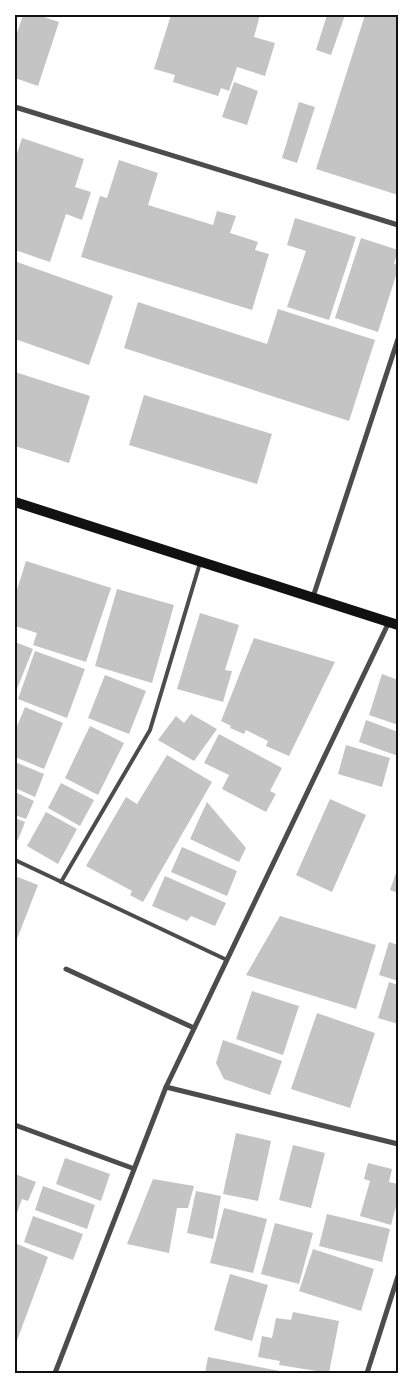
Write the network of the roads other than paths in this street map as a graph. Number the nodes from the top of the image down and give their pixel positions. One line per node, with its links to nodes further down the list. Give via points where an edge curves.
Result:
1 (15, 107): 2 (street)
2 (398, 224)
3 (398, 339): 6 (street)
4 (15, 502): 5 (main road)
5 (200, 561): 6 (main road); 9 (lane, via 150,730)
6 (312, 597): 7 (main road)
7 (393, 624): 10 (street)
8 (15, 860): 9 (lane)
9 (61, 882): 10 (lane)
10 (227, 960): 12 (street)
11 (66, 969): 12 (street)
12 (194, 1028): 13 (street)
13 (166, 1087): 15 (street); 16 (street)
14 (15, 1125): 16 (street)
15 (398, 1144)
16 (132, 1168): 18 (street)
17 (398, 1276): 19 (street)
18 (55, 1373)
19 (367, 1373)

